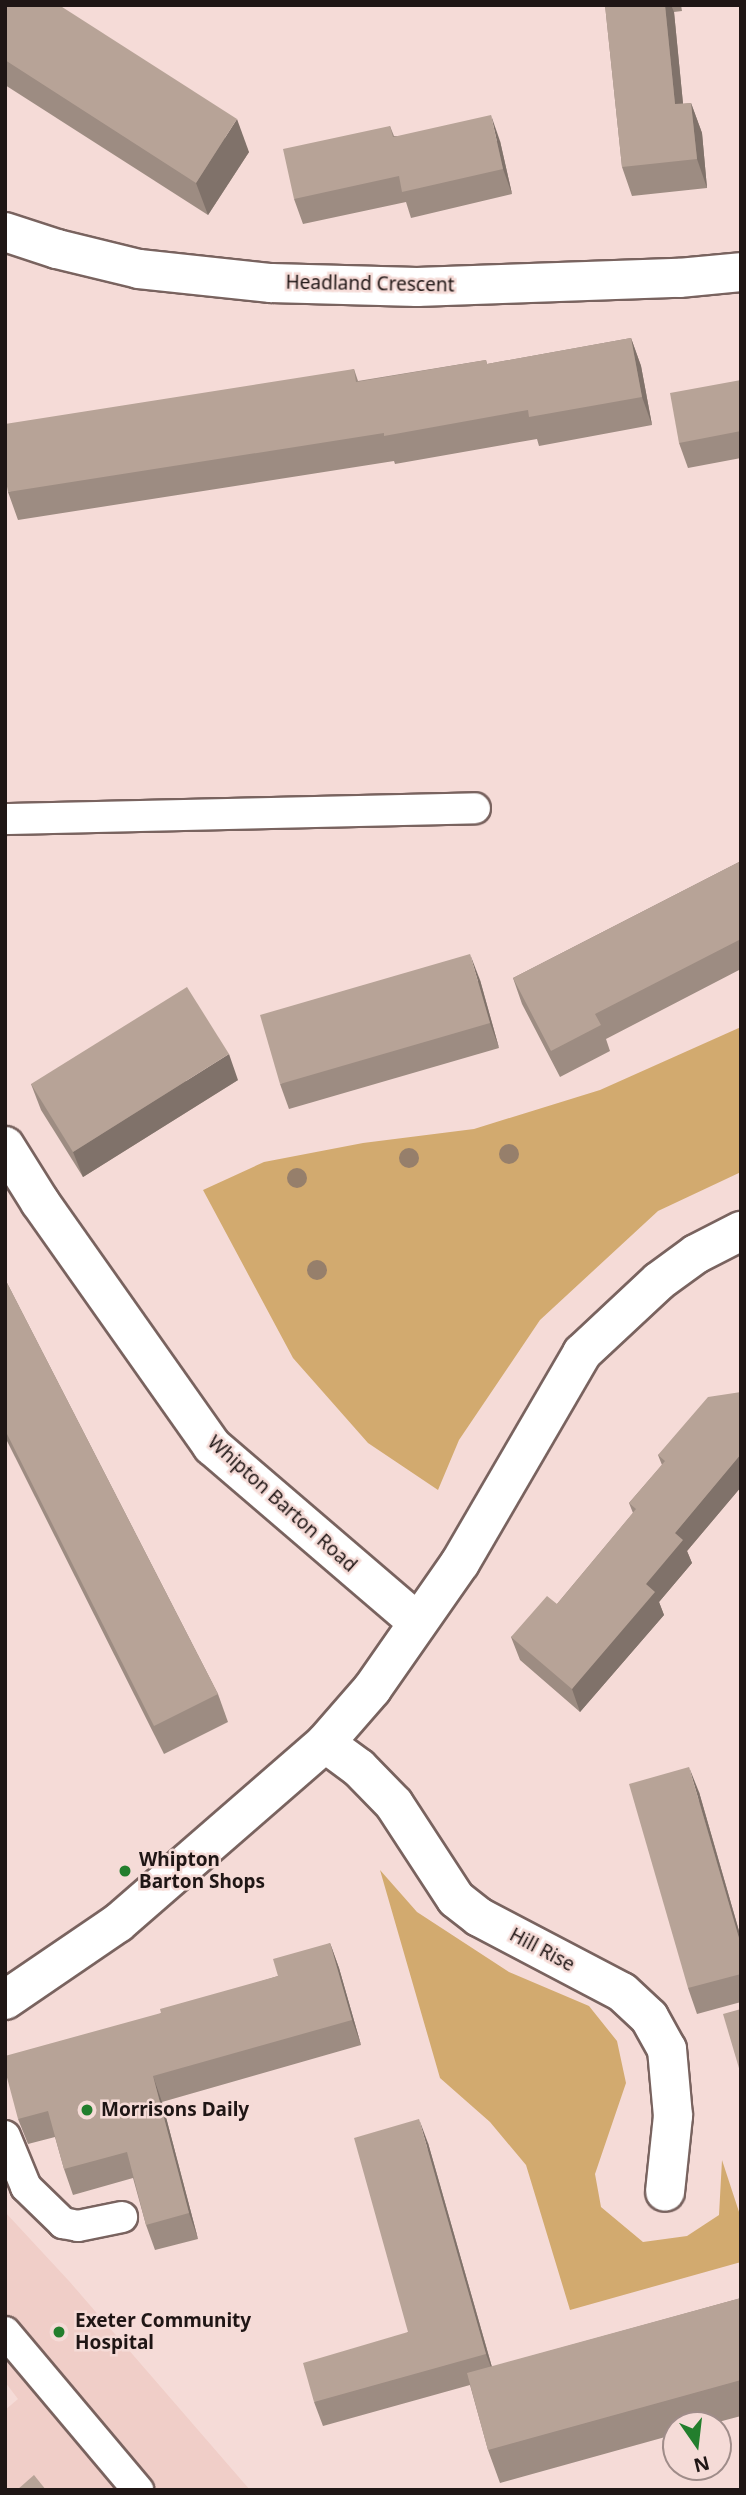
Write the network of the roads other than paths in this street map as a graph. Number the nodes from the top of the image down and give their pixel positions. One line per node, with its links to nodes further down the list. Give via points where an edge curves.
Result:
1 (5, 232): 2 (street, Headland Crescent, via 139,269 271,283 417,287)
2 (741, 272)
3 (475, 808): 4 (lane)
4 (5, 819)
5 (5, 1146): 7 (street, Whipton Barton Road, via 212,1446)
6 (741, 1231): 7 (street, via 696,1254 659,1281 582,1353 460,1563)
7 (417, 1622): 8 (street, via 372,1689)
8 (325, 1743): 9 (street, via 118,1923); 11 (street, Hill Rise, via 359,1768 394,1804 456,1899 479,1917 622,1992 649,2017 667,2049 672,2103)
9 (5, 2000)
10 (5, 2136): 12 (lane, via 26,2187 63,2223 78,2226)
11 (665, 2192)
12 (122, 2217)
13 (11, 2350): 14 (lane)
14 (138, 2490)

